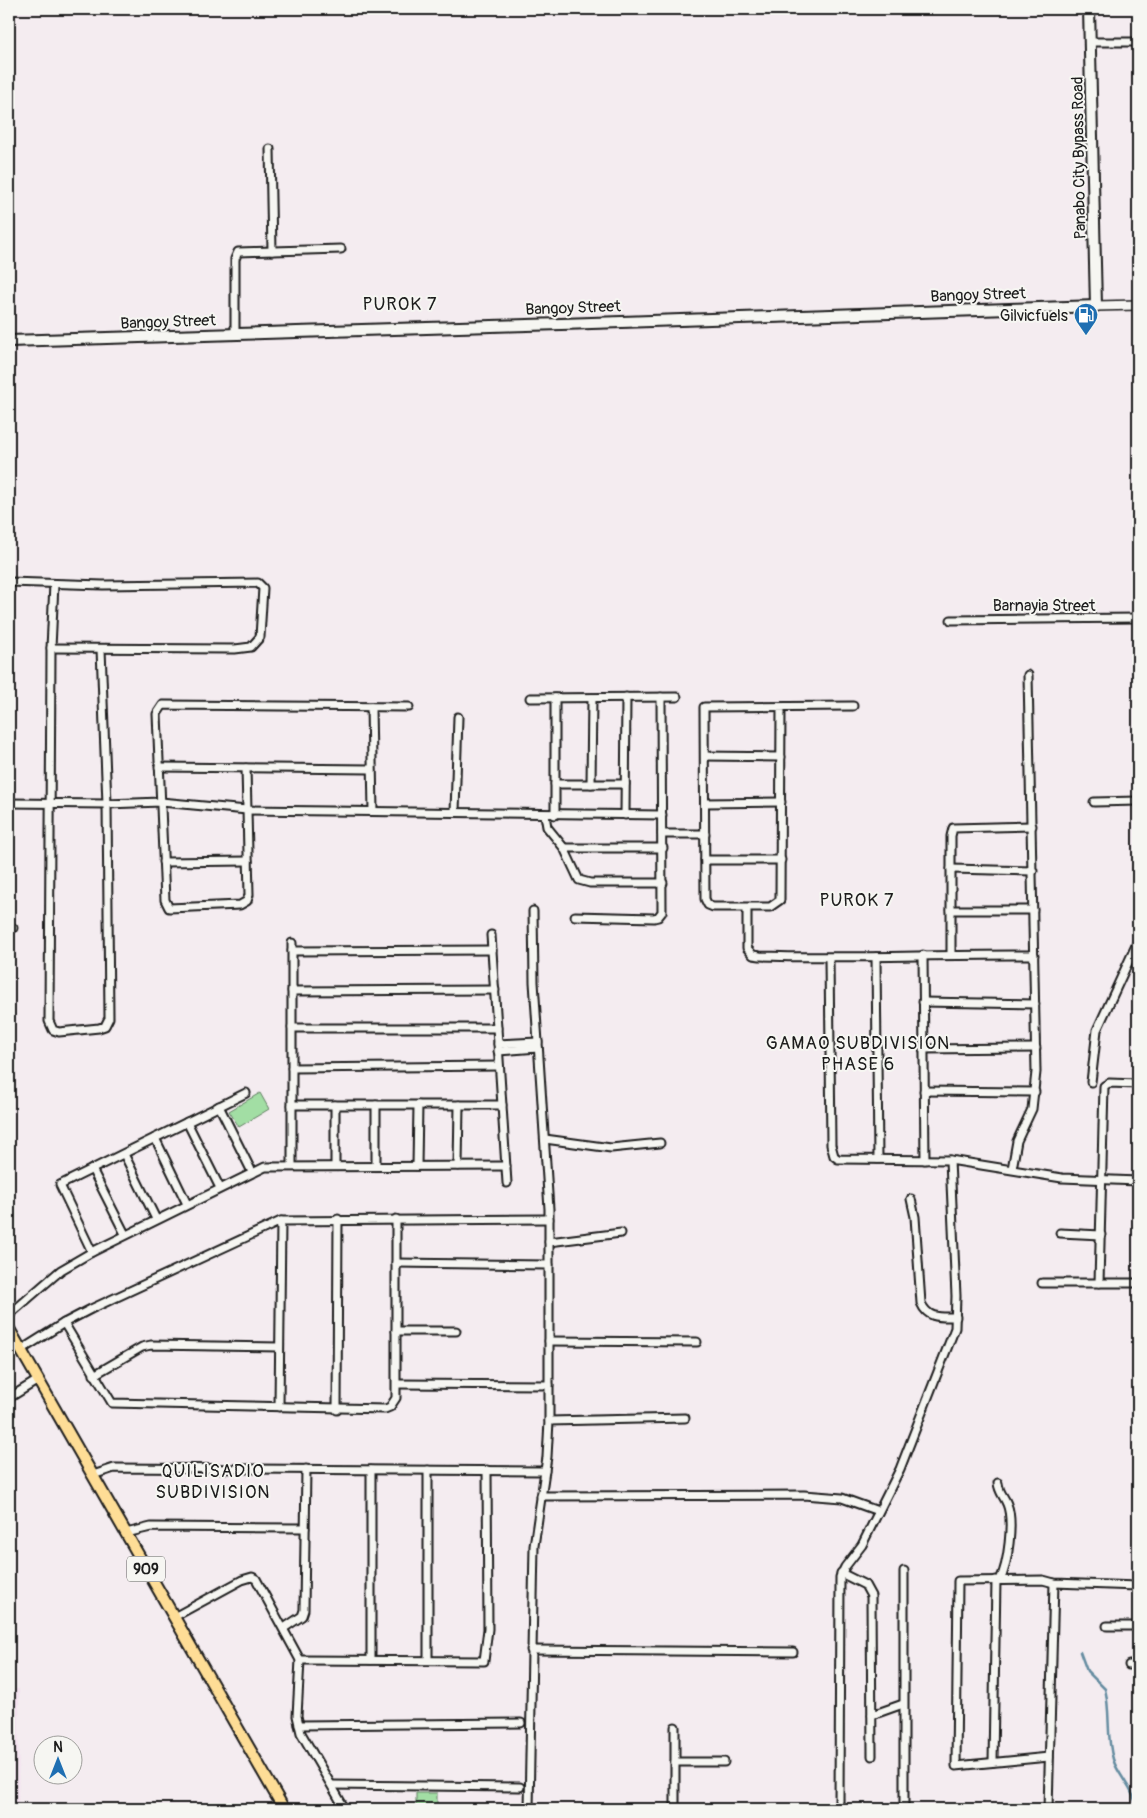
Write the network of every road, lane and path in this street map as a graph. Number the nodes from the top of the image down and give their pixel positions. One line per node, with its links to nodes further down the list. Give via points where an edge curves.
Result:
1 (1089, 9): 2 (main road, Panabo City Bypass Road)
2 (1090, 42): 3 (street); 8 (main road, Panabo City Bypass Road)
3 (1138, 42)
4 (270, 149): 6 (street)
5 (341, 249): 6 (street)
6 (272, 251): 9 (street, via 238,252 236,255)
7 (1138, 305): 8 (street, Bangoy Street)
8 (1096, 306): 9 (main road, Bangoy Street)
9 (235, 334): 10 (main road, Bangoy Street)
10 (9, 340)
11 (9, 582): 12 (street)
12 (54, 584): 15 (street); 16 (street, via 258,583 262,586 260,637 251,647)
13 (1138, 618): 14 (street, Barnayia Street)
14 (951, 620)
15 (51, 648): 16 (street); 42 (street)
16 (101, 648): 44 (street)
17 (1028, 674): 52 (street)
18 (626, 697): 19 (street); 23 (street); 36 (street)
19 (661, 697): 20 (street); 51 (street)
20 (677, 697)
21 (530, 698): 22 (street)
22 (554, 698): 23 (street); 34 (street)
23 (592, 698): 35 (street)
24 (853, 706): 27 (street)
25 (371, 707): 26 (street); 31 (street, via 163,705 157,714); 33 (street)
26 (409, 707)
27 (781, 707): 29 (street, via 704,707); 30 (street)
28 (458, 717): 47 (street)
29 (705, 756): 30 (street); 43 (street)
30 (781, 756): 39 (street)
31 (159, 767): 32 (street); 38 (street)
32 (246, 768): 33 (street); 45 (street)
33 (372, 769): 46 (street)
34 (555, 784): 35 (street); 49 (street)
35 (590, 784): 36 (street)
36 (625, 784): 50 (street)
37 (1138, 801): 40 (street)
38 (161, 802): 44 (street); 45 (street); 60 (street)
39 (780, 802): 43 (street); 58 (street)
40 (1094, 802)
41 (9, 803): 42 (street)
42 (50, 803): 44 (street); 44 (street, via 49,1021 53,1030 58,1032 99,1028 105,1026 109,1018)
43 (705, 803): 54 (street)
44 (107, 804)
45 (247, 810): 46 (street); 59 (street)
46 (372, 811): 47 (street)
47 (455, 812): 48 (street)
48 (545, 815): 49 (street); 55 (street, via 547,827)
49 (555, 815): 50 (street)
50 (625, 815): 51 (street)
51 (662, 815): 53 (street)
52 (1032, 826): 61 (street, via 955,827 951,836); 62 (street)
53 (662, 834): 54 (street); 56 (street)
54 (705, 834): 57 (street)
55 (564, 848): 56 (street); 63 (street, via 576,876 583,882)
56 (663, 848): 63 (street)
57 (705, 860): 58 (street); 64 (street, via 705,899 708,905)
58 (780, 860): 64 (street, via 778,903 770,907)
59 (248, 861): 60 (street); 60 (street, via 249,895 244,903 172,909 165,900)
60 (163, 862)
61 (951, 869): 62 (street); 65 (street)
62 (1033, 871): 66 (street)
63 (663, 884): 68 (street, via 662,912 658,918)
64 (747, 908): 76 (street, via 746,941 753,955)
65 (951, 910): 66 (street); 72 (street)
66 (1033, 910): 73 (street)
67 (533, 911): 83 (street)
68 (575, 916)
69 (491, 935): 71 (street)
70 (1138, 941): 89 (street, via 1098,1030)
71 (492, 950): 77 (street); 78 (street, via 292,947)
72 (952, 954): 73 (street); 74 (street)
73 (1034, 955): 80 (street)
74 (923, 956): 75 (street); 79 (street)
75 (876, 957): 76 (street); 106 (street)
76 (829, 958): 106 (street, via 834,1156 838,1159)
77 (494, 990): 78 (street); 82 (street)
78 (292, 991): 81 (street)
79 (923, 1002): 80 (street); 86 (street)
80 (1035, 1004): 85 (street)
81 (292, 1028): 82 (street); 88 (street)
82 (497, 1028): 84 (street)
83 (538, 1045): 84 (street); 103 (street)
84 (498, 1047): 87 (street)
85 (1036, 1048): 86 (street); 92 (street)
86 (923, 1049): 91 (street)
87 (499, 1066): 88 (street); 99 (street)
88 (292, 1068): 94 (street)
89 (1091, 1082)
90 (1138, 1084): 118 (street, via 1109,1083 1104,1086)
91 (924, 1091): 92 (street); 107 (street)
92 (1034, 1092): 115 (street, via 1032,1109 1017,1140)
93 (246, 1093): 100 (street)
94 (292, 1105): 95 (street); 109 (street)
95 (335, 1105): 96 (street); 110 (street)
96 (376, 1105): 97 (street); 111 (street)
97 (418, 1105): 98 (street); 112 (street)
98 (459, 1105): 99 (street); 113 (street)
99 (502, 1105): 114 (street)
100 (219, 1106): 101 (street); 117 (street)
101 (187, 1122): 102 (street); 121 (street)
102 (155, 1138): 105 (street); 123 (street)
103 (545, 1140): 104 (street, via 611,1148); 127 (street)
104 (660, 1144)
105 (124, 1154): 116 (street); 124 (street)
106 (878, 1159): 107 (street)
107 (925, 1160): 108 (street)
108 (950, 1160): 115 (street); 141 (street)
109 (292, 1166): 110 (street); 117 (street, via 272,1166)
110 (335, 1166): 111 (street)
111 (376, 1166): 112 (street)
112 (417, 1166): 113 (street)
113 (458, 1166): 114 (street)
114 (506, 1166): 120 (street)
115 (1012, 1169): 118 (street, via 1045,1176)
116 (92, 1170): 131 (street); 134 (street, via 60,1185)
117 (252, 1172): 121 (street)
118 (1102, 1180): 119 (street); 132 (street)
119 (1138, 1181)
120 (507, 1183)
121 (220, 1188): 123 (street)
122 (911, 1199): 141 (street, via 921,1303 931,1315)
123 (187, 1204): 124 (street)
124 (156, 1219): 131 (street)
125 (338, 1219): 126 (street); 128 (street); 156 (street)
126 (396, 1219): 127 (street); 135 (street)
127 (548, 1219): 133 (street)
128 (281, 1221): 142 (street); 148 (street)
129 (621, 1233): 133 (street)
130 (1060, 1233): 132 (street)
131 (125, 1234): 134 (street)
132 (1101, 1235): 138 (street)
133 (549, 1242): 136 (street)
134 (92, 1252): 140 (street, via 62,1270)
135 (396, 1263): 136 (street); 144 (street)
136 (549, 1264): 146 (street)
137 (1042, 1283): 138 (street)
138 (1099, 1283): 139 (street)
139 (1138, 1283)
140 (9, 1315)
141 (956, 1317): 167 (street, via 952,1336 907,1454)
142 (64, 1323): 149 (street); 150 (street)
143 (9, 1329): 149 (main road, 909)
144 (396, 1331): 145 (street); 152 (street)
145 (456, 1331)
146 (549, 1341): 147 (street); 153 (street)
147 (697, 1342)
148 (279, 1347): 150 (street, via 152,1345); 155 (street)
149 (21, 1350): 151 (main road, 909)
150 (94, 1375): 155 (street, via 108,1400 117,1405)
151 (38, 1380): 154 (street); 164 (main road, 909)
152 (397, 1384): 153 (street); 156 (street, via 396,1398 390,1407)
153 (549, 1386): 158 (street)
154 (9, 1398)
155 (279, 1407): 156 (street)
156 (337, 1410)
157 (685, 1418): 158 (street)
158 (549, 1421): 163 (street)
159 (306, 1469): 160 (street); 164 (street, via 114,1468); 168 (street)
160 (372, 1470): 161 (street); 182 (street)
161 (428, 1470): 162 (street); 183 (street)
162 (487, 1470): 163 (street); 183 (street, via 488,1629 484,1661)
163 (545, 1471): 166 (street)
164 (93, 1475): 169 (main road, 909)
165 (998, 1483): 172 (street, via 1000,1494 1008,1505 1009,1536 1008,1560)
166 (541, 1496): 167 (street, via 804,1494 842,1498); 179 (street, via 534,1546)
167 (878, 1511): 171 (street, via 862,1545)
168 (305, 1528): 169 (street, via 151,1527); 178 (street, via 303,1613)
169 (126, 1533): 175 (main road, 909)
170 (904, 1571): 186 (street)
171 (841, 1573): 187 (street, via 860,1581 870,1592); 202 (street)
172 (998, 1580): 173 (street); 195 (street); 195 (street, via 958,1581 956,1766)
173 (1054, 1583): 174 (street); 192 (street)
174 (1138, 1586)
175 (174, 1617): 178 (street, via 252,1577 259,1583); 198 (main road, 909)
176 (1107, 1626): 177 (street)
177 (1138, 1626)
178 (284, 1628): 181 (street)
179 (531, 1650): 180 (street); 200 (street)
180 (793, 1652)
181 (300, 1660): 182 (street); 189 (street)
182 (371, 1660): 183 (street)
183 (428, 1660)
184 (1129, 1665): 185 (street)
185 (1138, 1665)
186 (904, 1704): 187 (street); 203 (street)
187 (872, 1715): 191 (street)
188 (521, 1723): 189 (street)
189 (299, 1725): 196 (street)
190 (675, 1726): 193 (street)
191 (872, 1756)
192 (1050, 1757): 195 (street); 204 (street)
193 (675, 1762): 194 (street); 201 (street)
194 (724, 1762)
195 (993, 1762)
196 (332, 1785): 197 (street); 199 (street)
197 (520, 1787)
198 (284, 1809)
199 (345, 1809)
200 (529, 1809)
201 (675, 1809)
202 (839, 1809)
203 (904, 1809)
204 (1048, 1809)

